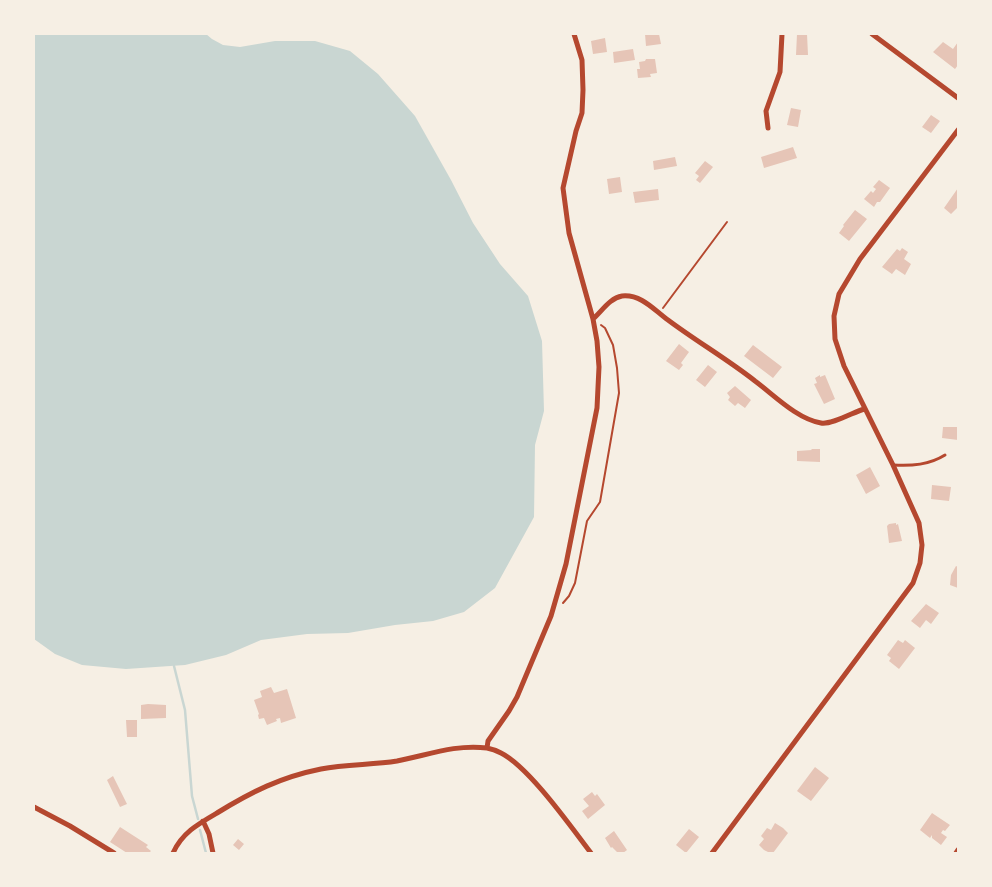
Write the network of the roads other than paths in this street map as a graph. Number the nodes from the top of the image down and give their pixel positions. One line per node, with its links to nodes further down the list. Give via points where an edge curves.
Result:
1 (574, 34): 7 (street, via 582,60 582,113 563,188 569,233)
2 (782, 34): 5 (street, via 780,72 766,111)
3 (872, 34): 4 (street)
4 (958, 98)
5 (768, 128)
6 (958, 130): 8 (street, via 860,259 839,294 834,316 835,339)
7 (593, 319): 8 (street, via 614,298 625,296 649,304 798,414 822,424); 11 (street, via 599,367 597,408 566,564 551,616 528,671)
8 (864, 409): 10 (street)
9 (945, 455): 10 (lane, via 927,464)
10 (893, 466): 19 (street, via 919,523 922,545 913,582)
11 (487, 748): 13 (street, via 447,748 397,761 296,775 254,791); 18 (street, via 502,753 520,767)
12 (34, 807): 15 (street)
13 (204, 821): 16 (street, via 189,830); 17 (street)
14 (958, 850): 20 (street)
15 (114, 853)
16 (173, 853)
17 (213, 853)
18 (591, 853)
19 (712, 853)
20 (956, 853)

